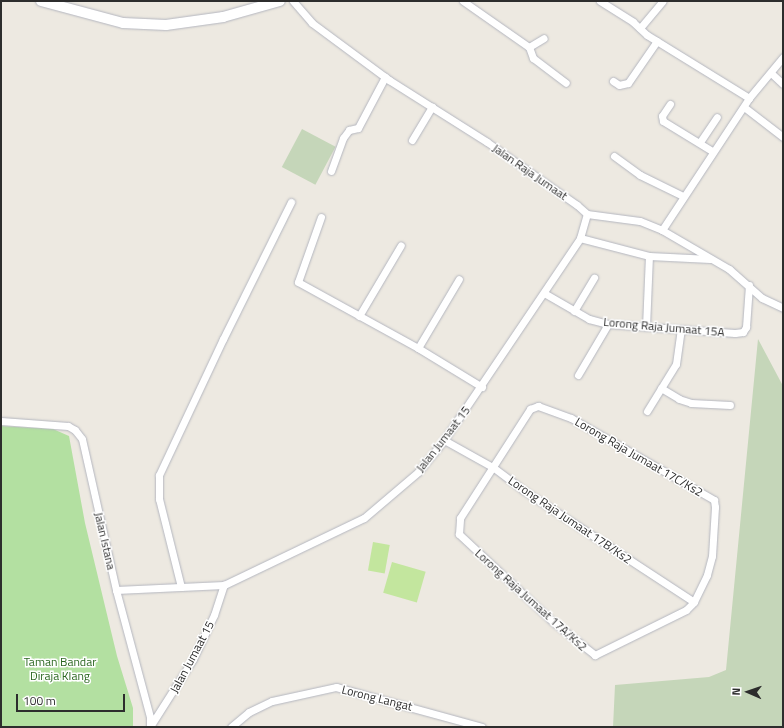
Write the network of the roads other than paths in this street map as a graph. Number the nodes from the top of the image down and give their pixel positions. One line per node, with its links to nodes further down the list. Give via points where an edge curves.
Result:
1 (41, 1): 2 (main road, via 123,23 166,25 223,16)
2 (280, 1)
3 (293, 1): 13 (street, Jalan Raja Jumaat, via 312,23)
4 (463, 1): 10 (street)
5 (600, 1): 7 (street)
6 (663, 1): 7 (street)
7 (640, 28): 9 (street)
8 (544, 38): 10 (street)
9 (657, 41): 14 (street, via 628,83 619,85); 17 (street)
10 (530, 47): 15 (street, via 533,58)
11 (783, 57): 12 (street)
12 (771, 73): 16 (street); 17 (street)
13 (385, 77): 19 (street, Jalan Raja Jumaat); 26 (street, via 358,128 349,130 343,138)
14 (613, 81)
15 (566, 83)
16 (783, 84)
17 (749, 98): 20 (street)
18 (670, 104): 24 (street, via 662,116 663,121)
19 (432, 107): 23 (street); 29 (street, Jalan Raja Jumaat, via 487,142)
20 (744, 107): 22 (street); 24 (street)
21 (717, 117): 24 (street)
22 (783, 137)
23 (412, 140)
24 (706, 147): 27 (street)
25 (614, 156): 27 (street, via 640,175)
26 (330, 171)
27 (680, 195): 31 (street, via 677,206)
28 (291, 202): 56 (street, via 223,339 160,475 159,499)
29 (587, 214): 31 (street, via 640,221); 32 (street, Jalan Jumaat 15)
30 (321, 217): 42 (street, via 298,282)
31 (662, 230): 35 (street)
32 (580, 238): 34 (street); 39 (street, Jalan Jumaat 15)
33 (401, 245): 42 (street)
34 (649, 256): 35 (street); 44 (street)
35 (710, 259): 38 (street)
36 (594, 278): 41 (street)
37 (459, 279): 46 (street)
38 (749, 284): 40 (street, via 762,298); 45 (street, Lorong Raja Jumaat 15A, via 747,321 743,332)
39 (544, 293): 41 (street, Lorong Raja Jumaat 15A); 48 (street, Jalan Jumaat 15)
40 (783, 308)
41 (574, 311): 43 (street, Lorong Raja Jumaat 15A, via 589,319)
42 (359, 316): 46 (street)
43 (608, 324): 44 (street, Lorong Raja Jumaat 15A); 47 (street)
44 (646, 327): 45 (street, Lorong Raja Jumaat 15A)
45 (681, 329): 49 (street, via 676,364)
46 (418, 348): 48 (street)
47 (578, 375)
48 (482, 387): 53 (street, Jalan Jumaat 15)
49 (661, 388): 50 (street, via 691,403); 51 (street)
50 (730, 405)
51 (647, 411)
52 (1, 421): 57 (street, Jalan Istana, via 68,426 82,439)
53 (444, 440): 54 (street, Lorong Raja Jumaat 17B/Ks2); 55 (street, Jalan Jumaat 15, via 418,472 364,518)
54 (494, 468): 58 (street, Lorong Raja Jumaat 17B/Ks2, via 523,490); 58 (street, Lorong Raja Jumaat 17A/Ks2, via 460,518 459,534 590,653 604,653 686,610); 58 (street, Lorong Raja Jumaat 17C/Ks2, via 530,409 538,406 571,418 714,500 716,514 712,556 707,575)
55 (224, 585): 56 (street, Jalan Jumaat 15); 59 (street, Jalan Jumaat 15, via 193,659)
56 (181, 587): 57 (street, Jalan Jumaat 15)
57 (116, 590): 59 (street, Jalan Istana)
58 (694, 602)
59 (150, 726)
60 (231, 727): 61 (street, Lorong Langat, via 249,712 272,701 336,687)
61 (482, 727)

